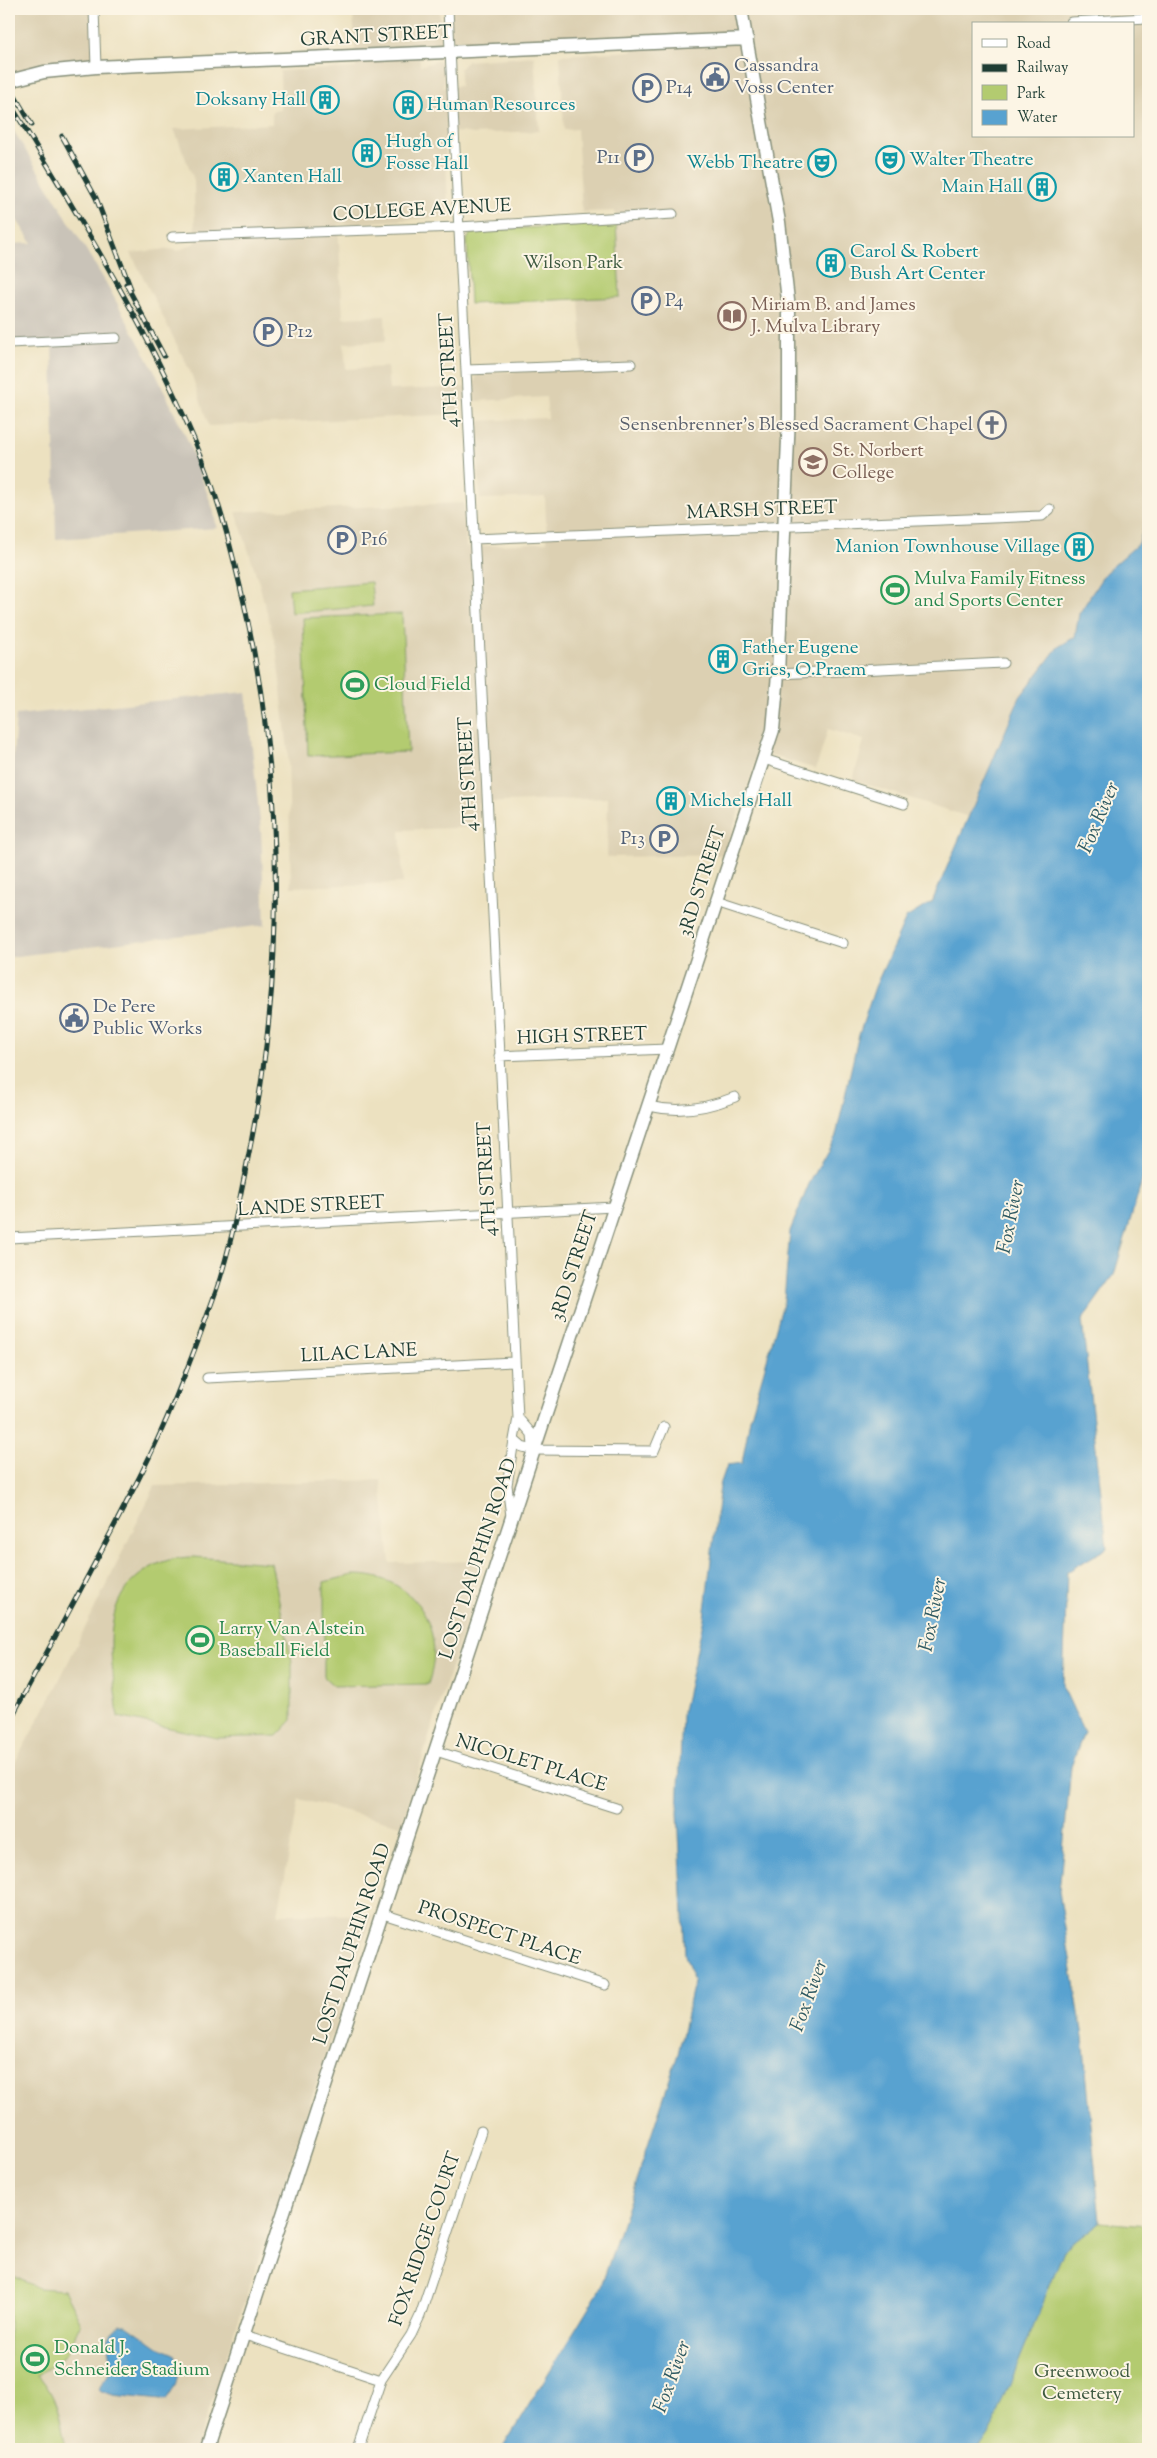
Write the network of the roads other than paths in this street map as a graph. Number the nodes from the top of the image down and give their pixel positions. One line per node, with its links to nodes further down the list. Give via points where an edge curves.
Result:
1 (94, 9): 8 (street)
2 (448, 9): 7 (street, 4TH STREET)
3 (741, 9): 6 (main road, 3RD STREET)
4 (1148, 18): 5 (street)
5 (1071, 22)
6 (747, 39): 7 (main road, GRANT STREET); 18 (main road, 3RD STREET, via 780,222 789,303 790,384)
7 (450, 53): 8 (main road, GRANT STREET); 11 (street, 4TH STREET)
8 (96, 67): 9 (main road, GRANT STREET, via 44,72)
9 (9, 81)
10 (673, 214): 11 (street, COLLEGE AVENUE)
11 (459, 227): 12 (street, COLLEGE AVENUE); 16 (street, 4TH STREET)
12 (172, 238)
13 (116, 338): 14 (street)
14 (9, 343)
15 (631, 364): 16 (street)
16 (466, 370): 19 (street, 4TH STREET)
17 (1050, 510): 18 (street, MARSH STREET, via 1042,516)
18 (784, 526): 19 (street, MARSH STREET); 21 (main road, 3RD STREET)
19 (474, 539): 27 (street, 4TH STREET)
20 (1003, 663): 21 (street)
21 (778, 674): 22 (main road, 3RD STREET, via 775,717)
22 (764, 759): 23 (street); 24 (main road, 3RD STREET)
23 (904, 804)
24 (716, 902): 25 (street); 26 (main road, 3RD STREET)
25 (843, 943)
26 (667, 1049): 27 (street, HIGH STREET); 29 (main road, 3RD STREET)
27 (499, 1056): 31 (street, 4TH STREET)
28 (735, 1097): 29 (street, via 678,1110)
29 (649, 1106): 30 (main road, 3RD STREET)
30 (614, 1207): 31 (street, LANDE STREET); 38 (main road, 3RD STREET)
31 (506, 1213): 32 (street, LANDE STREET); 33 (street, 4TH STREET)
32 (9, 1238)
33 (513, 1362): 34 (street, LILAC LANE); 35 (street, 4TH STREET)
34 (207, 1378)
35 (518, 1418): 37 (street, 4TH STREET); 38 (street, via 532,1434)
36 (664, 1427): 38 (street, via 654,1451)
37 (514, 1440): 38 (street, via 522,1447); 39 (street, 4TH STREET, via 507,1485)
38 (534, 1450): 39 (main road, LOST DAUPHIN ROAD)
39 (512, 1520): 40 (main road, LOST DAUPHIN ROAD)
40 (436, 1751): 41 (street, NICOLET PLACE); 42 (main road, LOST DAUPHIN ROAD)
41 (616, 1808)
42 (383, 1914): 43 (street, PROSPECT PLACE); 45 (main road, LOST DAUPHIN ROAD)
43 (606, 1985)
44 (481, 2131): 46 (street, FOX RIDGE COURT, via 420,2316 412,2335)
45 (245, 2335): 46 (street); 47 (main road, LOST DAUPHIN ROAD)
46 (381, 2380): 48 (street, FOX RIDGE COURT)
47 (206, 2449)
48 (358, 2449)

